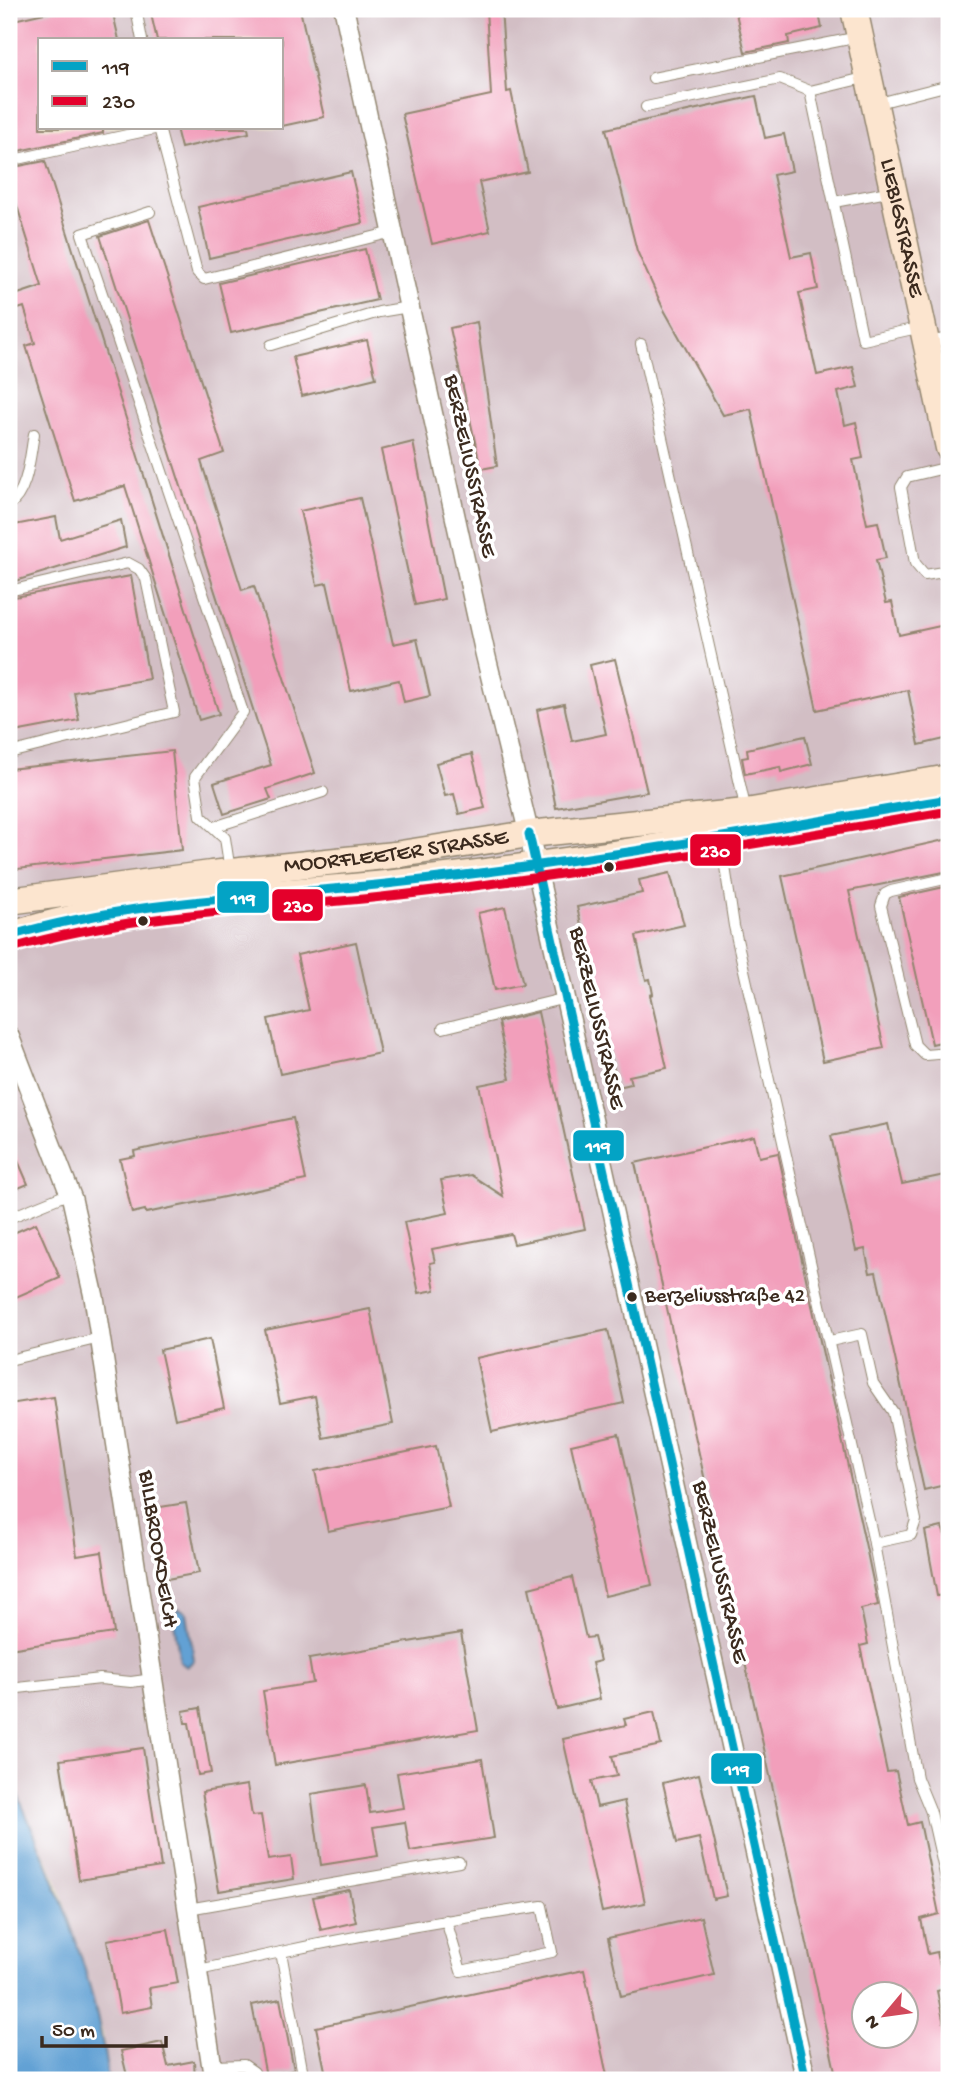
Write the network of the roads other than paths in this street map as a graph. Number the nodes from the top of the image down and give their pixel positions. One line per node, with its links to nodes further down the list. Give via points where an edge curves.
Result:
1 (136, 9): 5 (lane)
2 (344, 9): 18 (street, BERZELIUSSTRASSE)
3 (854, 9): 4 (main road, LIEBIGSTRASSE)
4 (860, 37): 6 (main road, LIEBIGSTRASSE); 7 (lane)
5 (142, 38)
6 (868, 76): 9 (lane); 10 (main road, LIEBIGSTRASSE)
7 (653, 78)
8 (949, 85): 10 (lane)
9 (810, 91): 11 (lane, via 780,79); 16 (lane)
10 (874, 104): 15 (main road, LIEBIGSTRASSE)
11 (646, 107)
12 (150, 130): 14 (lane)
13 (160, 130): 18 (lane, via 197,272 204,279)
14 (9, 161)
15 (893, 191): 16 (lane); 20 (main road, LIEBIGSTRASSE)
16 (834, 202): 20 (lane, via 863,340)
17 (150, 212): 35 (lane, via 82,234 243,712 195,777 201,816)
18 (393, 232): 19 (street, BERZELIUSSTRASSE)
19 (409, 307): 22 (lane); 36 (street, BERZELIUSSTRASSE)
20 (933, 336): 24 (main road, LIEBIGSTRASSE)
21 (641, 344): 33 (lane)
22 (271, 345)
23 (34, 434): 26 (lane, via 26,475)
24 (949, 448)
25 (949, 467): 27 (lane, via 908,477 901,487 915,563 925,575)
26 (9, 505)
27 (949, 571)
28 (9, 591): 29 (lane, via 128,564 139,569 146,579 174,712)
29 (9, 752)
30 (949, 778): 33 (main road, MOORFLEETER STRASSE)
31 (323, 792): 35 (lane)
32 (949, 799): 33 (main road, MOORFLEETER STRASSE)
33 (747, 822): 34 (main road, MOORFLEETER STRASSE)
34 (719, 826): 36 (main road, MOORFLEETER STRASSE); 37 (main road, MOORFLEETER STRASSE); 49 (lane, via 743,965)
35 (214, 827): 38 (lane, via 225,838)
36 (529, 834): 37 (street, BERZELIUSSTRASSE); 38 (main road, MOORFLEETER STRASSE, via 394,855)
37 (536, 866): 41 (main road, MOORFLEETER STRASSE, via 142,905); 42 (street, BERZELIUSSTRASSE)
38 (230, 872): 40 (main road, MOORFLEETER STRASSE)
39 (949, 878): 45 (lane, via 891,891 881,906 915,1045 925,1055)
40 (9, 901)
41 (9, 936)
42 (566, 998): 43 (lane); 63 (street, BERZELIUSSTRASSE)
43 (443, 1028)
44 (9, 1037): 46 (street, BILLBROOKDEICH)
45 (949, 1053)
46 (70, 1193): 47 (lane); 48 (street, BILLBROOKDEICH)
47 (9, 1218)
48 (100, 1338): 50 (lane); 52 (street, BILLBROOKDEICH)
49 (830, 1341): 51 (lane); 51 (lane, via 862,1334 873,1383 893,1412 916,1520 911,1535)
50 (9, 1360)
51 (874, 1543): 55 (lane, via 917,1778 931,1812)
52 (153, 1679): 53 (lane, via 100,1679); 56 (street, BILLBROOKDEICH)
53 (9, 1689)
54 (459, 1863): 56 (lane)
55 (949, 1892)
56 (188, 1909): 59 (street, BILLBROOKDEICH)
57 (446, 1920): 57 (lane, via 542,1906 552,1952 461,1971); 58 (lane)
58 (281, 1952): 59 (lane); 62 (lane)
59 (200, 1970): 60 (street, BILLBROOKDEICH)
60 (214, 2073): 61 (lane, via 244,2065 254,2071)
61 (256, 2080)
62 (304, 2080)
63 (806, 2080)

